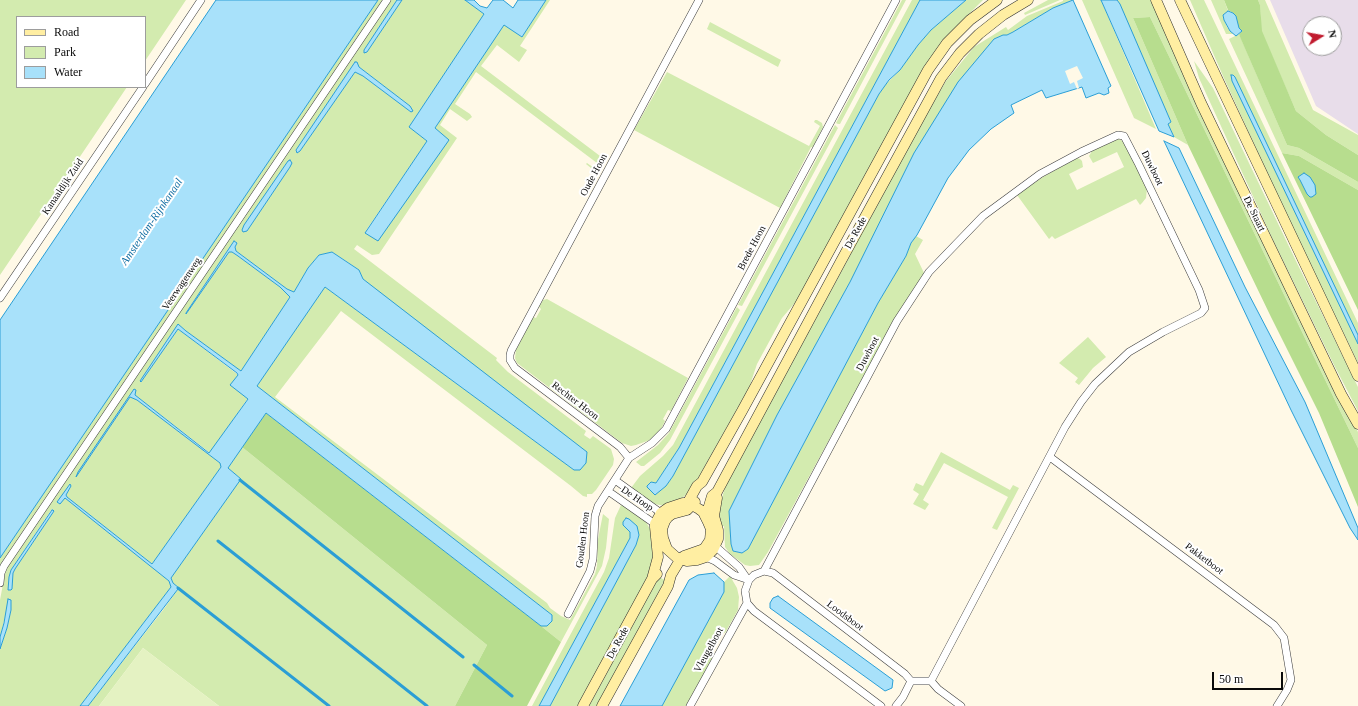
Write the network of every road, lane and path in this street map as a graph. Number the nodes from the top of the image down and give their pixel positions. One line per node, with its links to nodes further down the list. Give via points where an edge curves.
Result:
1 (201, 0): 9 (street)
2 (387, 0): 29 (street, Veerwagenweg, via 4,566)
3 (699, 0): 12 (street, Oude Hoon, via 511,351)
4 (896, 0): 16 (street, Brede Hoon, via 666,429 652,443)
5 (997, 0): 19 (main road, De Rede, via 970,20 947,43 928,70 742,411 702,482 697,486)
6 (1028, 0): 21 (main road, De Rede, via 979,34 960,53 942,78 717,492 712,496)
7 (1156, 0): 14 (main road, De Staart, via 1212,125 1341,394)
8 (1180, 0): 13 (main road)
9 (146, 82)
10 (142, 88): 11 (street, Kanaaldijk Zuid)
11 (0, 298)
12 (510, 360): 16 (street, Rechter Hoon, via 515,368 620,447)
13 (1358, 376)
14 (1358, 424)
15 (1050, 457): 27 (street, Duwboot, via 1065,427 1095,384 1129,352 1201,313 1205,308 1199,290 1124,136 1118,135 1040,174 983,216 930,272 897,320); 32 (street, Duwboot); 40 (street, Pakketboot, via 1274,625 1284,638 1291,680)
16 (629, 458): 17 (street, Brede Hoon)
17 (615, 480): 18 (street, Brede Hoon); 20 (street, De Hoop)
18 (608, 491): 22 (street, De Hoop); 31 (street, Gouden Hoon, via 594,516 593,559 590,571)
19 (690, 504): 20 (main road, via 676,504); 21 (main road); 22 (main road, via 684,511 672,514)
20 (661, 513): 22 (main road)
21 (710, 516): 23 (main road)
22 (659, 526): 24 (main road, via 654,532)
23 (712, 543): 25 (main road, via 711,552); 26 (main road, via 704,549 684,556); 28 (street, via 739,567)
24 (662, 550): 26 (main road); 34 (main road, De Rede, via 658,573 652,579)
25 (706, 556): 26 (main road); 28 (street, via 734,575)
26 (684, 561): 35 (main road, De Rede, via 671,575 668,586)
27 (764, 571): 28 (street); 33 (street, Loodsboot, via 772,573)
28 (749, 580): 30 (street, via 745,591)
29 (0, 583)
30 (747, 603): 36 (street, Vleugelboot); 37 (street, via 754,611)
31 (568, 614)
32 (931, 680): 33 (street); 39 (street, via 938,689)
33 (911, 681): 38 (street)
34 (583, 706)
35 (602, 706)
36 (690, 706)
37 (881, 706)
38 (896, 706)
39 (961, 706)
40 (1277, 706)

